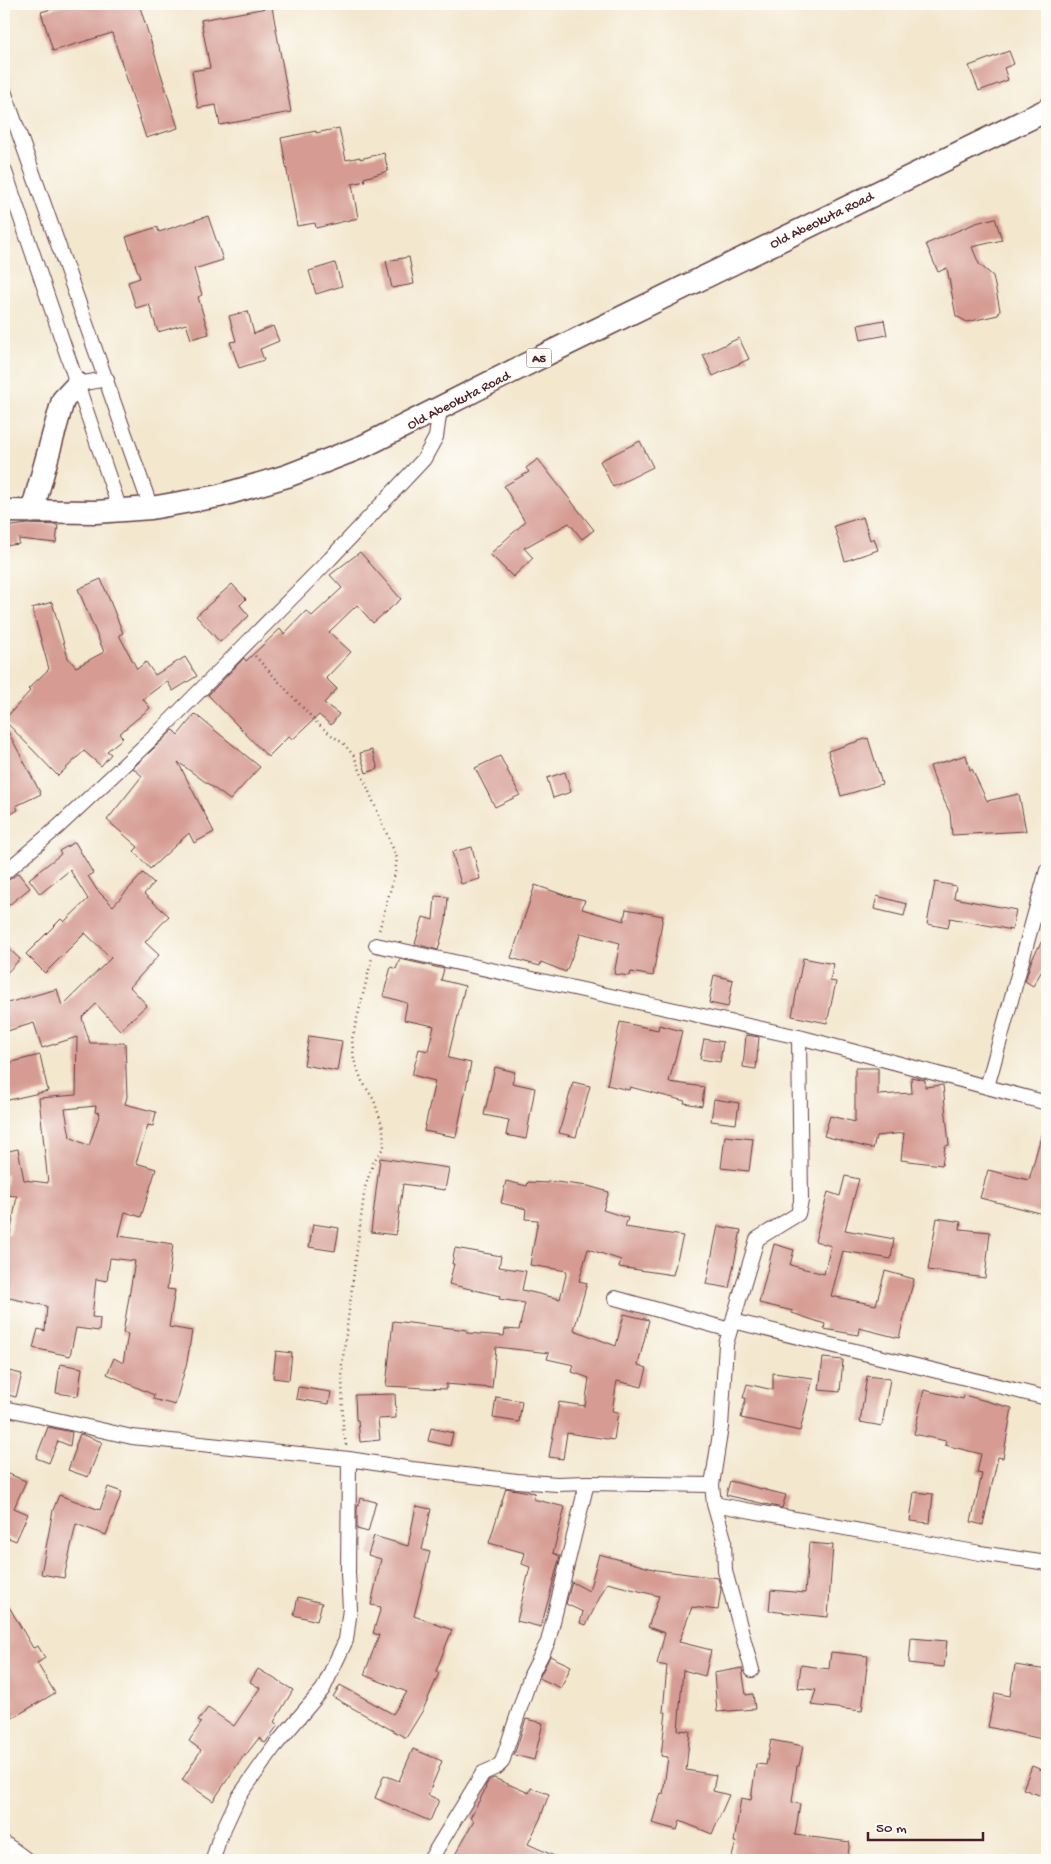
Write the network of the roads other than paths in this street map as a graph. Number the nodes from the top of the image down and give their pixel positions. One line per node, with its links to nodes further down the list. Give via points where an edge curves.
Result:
1 (4, 91): 4 (street)
2 (1047, 110): 6 (highway, Old Abeokuta Road / A5, via 549,352)
3 (4, 169): 5 (street)
4 (107, 379): 5 (street); 7 (street)
5 (78, 384): 8 (street); 10 (highway, via 62,400)
6 (440, 409): 7 (highway, Old Abeokuta Road / A5, via 364,446 287,476 219,496); 12 (street, via 436,437 424,459 151,739)
7 (151, 508): 8 (highway, Old Abeokuta Road / A5)
8 (120, 510): 10 (highway, Old Abeokuta Road / A5)
9 (4, 511): 10 (highway, Old Abeokuta Road / A5)
10 (32, 512)
11 (1047, 870): 15 (street)
12 (4, 873)
13 (376, 945): 14 (street)
14 (798, 1036): 15 (street); 18 (street, via 801,1201 798,1214 757,1239)
15 (987, 1087): 16 (street)
16 (1047, 1103)
17 (615, 1298): 18 (street)
18 (732, 1326): 19 (street); 23 (street, via 726,1344 721,1427)
19 (1047, 1398)
20 (4, 1408): 21 (street, via 132,1437)
21 (349, 1459): 22 (street, via 517,1481); 29 (street, via 350,1609 346,1640 323,1688 238,1798)
22 (587, 1483): 23 (street); 30 (street, via 548,1642 531,1675 502,1762 483,1773)
23 (712, 1485): 24 (street)
24 (714, 1504): 25 (street, via 980,1553); 26 (street, via 724,1539 725,1571)
25 (1047, 1562)
26 (752, 1670)
27 (4, 1843): 28 (street)
28 (27, 1860)
29 (213, 1860)
30 (430, 1860)

